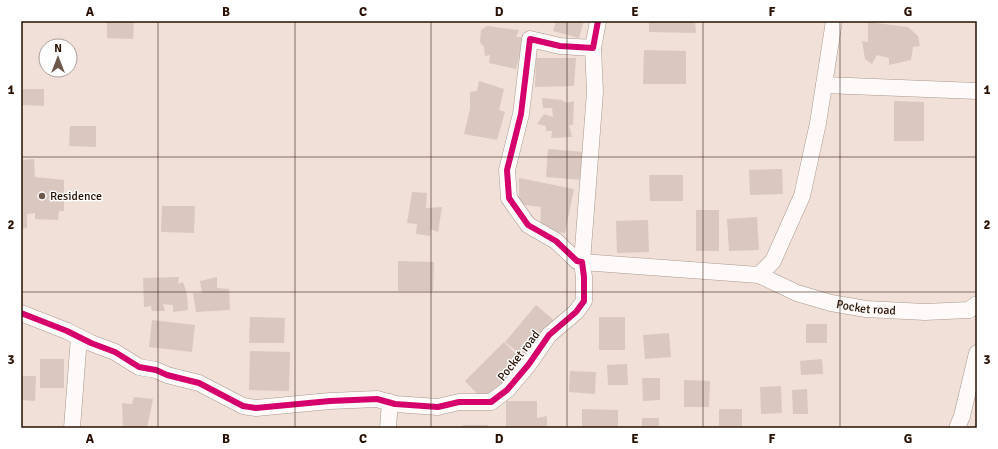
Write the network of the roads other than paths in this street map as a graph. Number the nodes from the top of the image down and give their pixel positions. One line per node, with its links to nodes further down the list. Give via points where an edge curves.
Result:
1 (598, 21): 3 (street, Pocket road)
2 (834, 21): 4 (street)
3 (593, 48): 6 (street, Pocket road, via 595,92); 6 (street, via 560,46 530,39 520,114 507,170 509,198 528,225 556,240 577,262)
4 (824, 85): 5 (street); 7 (street, via 802,196 773,262)
5 (977, 91)
6 (582, 262): 7 (street); 12 (street, Pocket road, via 584,301 576,312 549,335 507,390 491,402 459,402 438,407)
7 (759, 275): 8 (street, Pocket road, via 797,293 831,303 866,309 925,312 969,310)
8 (977, 304)
9 (21, 313): 10 (street)
10 (80, 337): 12 (street, Pocket road, via 115,352 139,367 199,384 243,406 256,408 377,399); 13 (street)
11 (977, 353): 15 (street)
12 (390, 402): 14 (street)
13 (72, 428)
14 (388, 428)
15 (958, 428)

